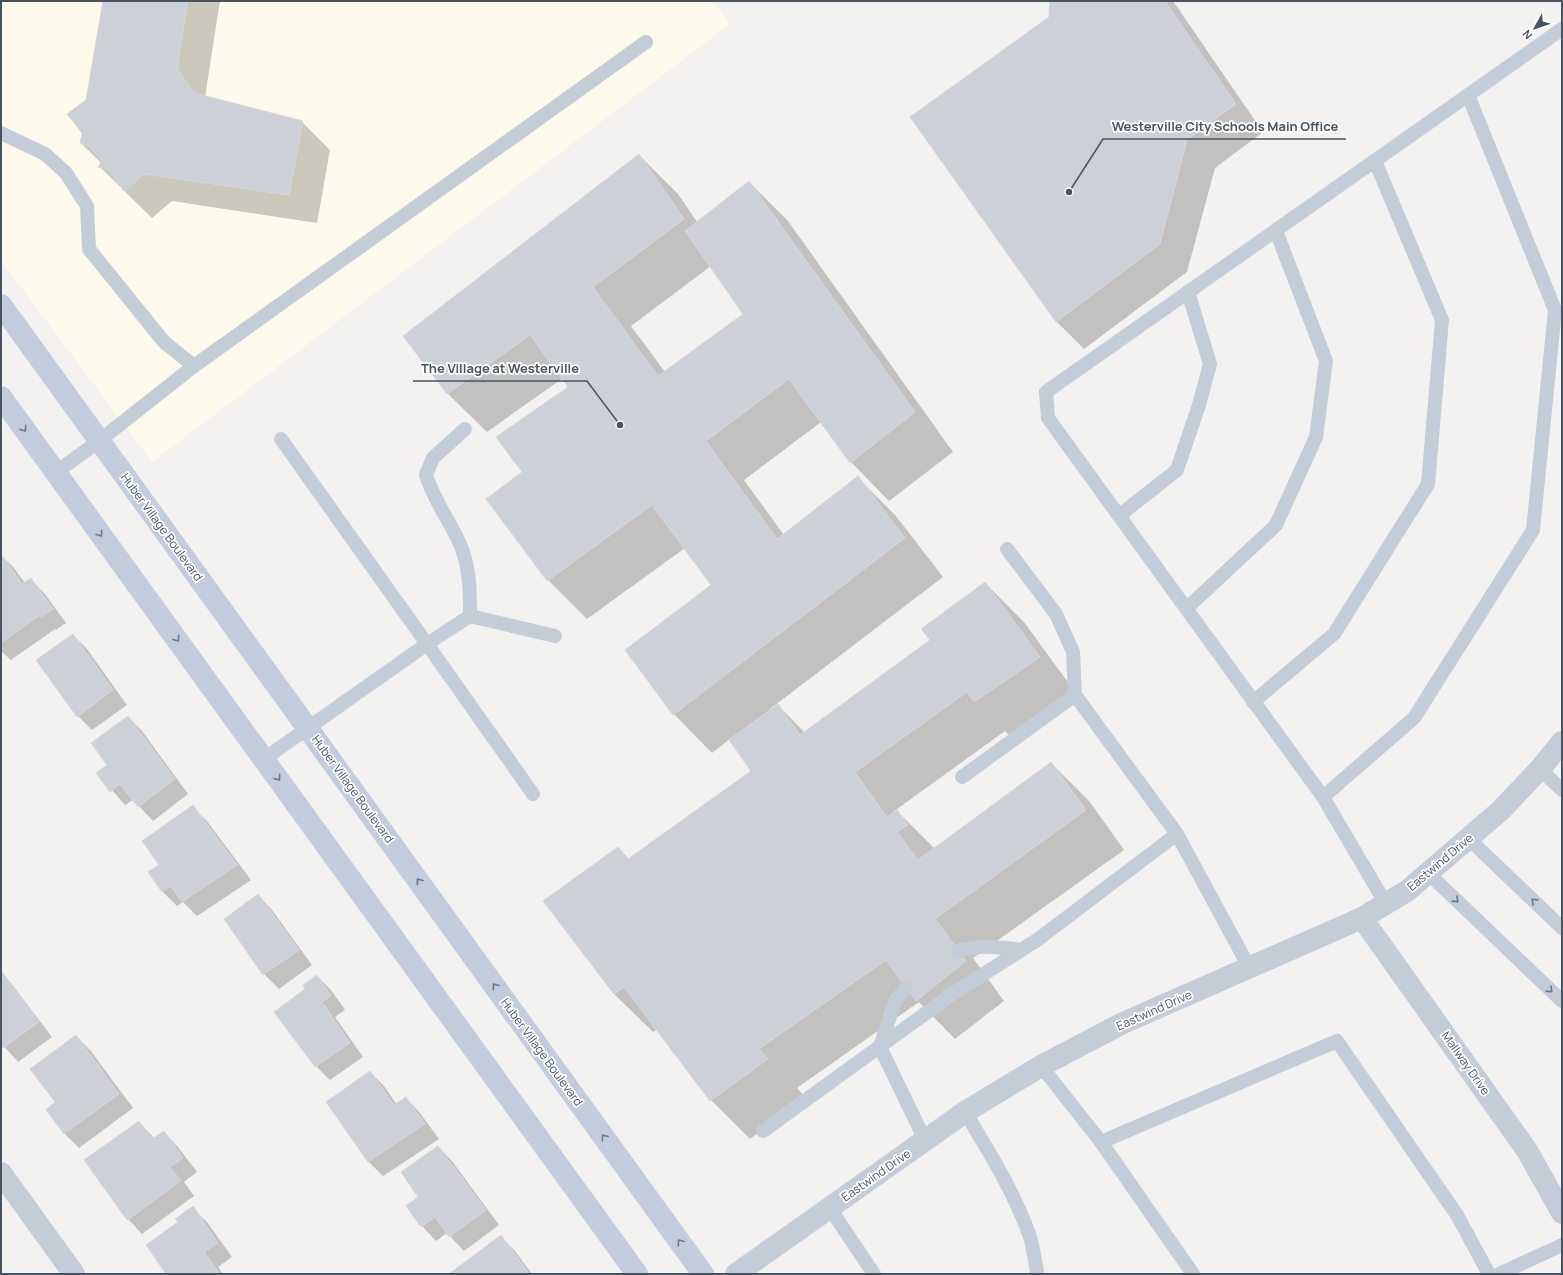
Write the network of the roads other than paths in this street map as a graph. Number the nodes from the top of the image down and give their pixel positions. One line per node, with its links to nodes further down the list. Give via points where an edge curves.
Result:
1 (1562, 29): 3 (lane)
2 (646, 42): 9 (lane)
3 (1468, 95): 5 (lane); 30 (lane, via 1555,310 1533,530 1414,718)
4 (1, 133): 9 (lane, via 45,154 66,173 87,206 89,249 164,342)
5 (1375, 161): 6 (lane); 22 (lane, via 1442,320 1428,484 1334,634)
6 (1276, 231): 7 (lane); 17 (lane, via 1326,361 1316,437 1276,525)
7 (1188, 292): 15 (lane, via 1210,364 1199,405 1177,470); 15 (lane, via 1046,392 1048,418)
8 (1, 305): 13 (street, Huber Village Boulevard)
9 (194, 366): 13 (lane)
10 (1, 397): 14 (street, one-way to 14)
11 (465, 429): 18 (lane, via 433,458 426,474 431,492 461,548 470,581)
12 (281, 439): 20 (lane)
13 (99, 441): 14 (lane); 23 (street, Huber Village Boulevard)
14 (55, 473): 25 (street, one-way to 25)
15 (1120, 515): 17 (lane)
16 (1007, 549): 21 (lane, via 1056,614 1073,652)
17 (1187, 608): 22 (lane)
18 (470, 616): 19 (lane); 20 (lane)
19 (555, 636)
20 (427, 644): 23 (lane); 29 (lane)
21 (1075, 695): 27 (lane); 31 (lane)
22 (1254, 702): 30 (lane)
23 (308, 727): 25 (lane); 54 (street, Huber Village Boulevard, one-way to 23)
24 (1562, 742): 26 (street, Eastwind Drive)
25 (264, 759): 53 (street, one-way to 53)
26 (1540, 769): 28 (lane); 32 (street, Eastwind Drive)
27 (962, 777)
28 (1562, 790)
29 (533, 794)
30 (1323, 797): 34 (lane)
31 (1177, 834): 37 (lane); 39 (lane)
32 (1469, 839): 33 (street, Eastwind Drive); 36 (lane, one-way to 32)
33 (1428, 873): 34 (street, Eastwind Drive, via 1407,891); 41 (lane, one-way to 41)
34 (1386, 904): 35 (street, Eastwind Drive)
35 (1362, 918): 39 (street, Eastwind Drive); 50 (street, Mallway Drive, via 1528,1152)
36 (1562, 928)
37 (1022, 950): 38 (lane, via 974,946); 42 (lane, via 951,995)
38 (958, 951)
39 (1249, 967): 43 (street, Eastwind Drive, via 1123,1023)
40 (906, 988): 42 (lane, via 895,1001)
41 (1562, 1001)
42 (880, 1047): 45 (lane); 46 (lane)
43 (1041, 1066): 44 (street, Eastwind Drive); 47 (lane)
44 (965, 1112): 46 (street, Eastwind Drive); 57 (lane, via 1014,1198 1029,1235)
45 (763, 1131)
46 (925, 1140): 49 (street, Eastwind Drive)
47 (1101, 1142): 58 (lane); 59 (lane, via 1337,1041 1457,1215)
48 (1, 1173): 52 (street)
49 (828, 1207): 55 (street, Eastwind Drive); 56 (lane)
50 (1562, 1214)
51 (1562, 1245): 60 (lane)
52 (74, 1274)
53 (637, 1274)
54 (703, 1274)
55 (736, 1274)
56 (874, 1274)
57 (1036, 1274)
58 (1193, 1274)
59 (1489, 1274)
60 (1499, 1274)

